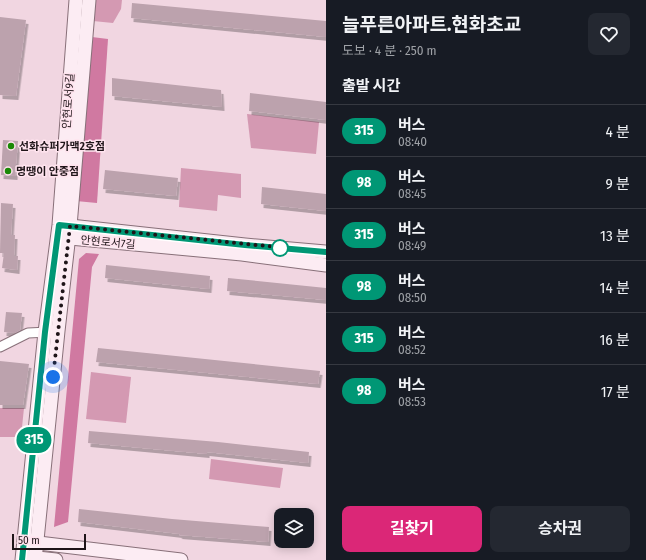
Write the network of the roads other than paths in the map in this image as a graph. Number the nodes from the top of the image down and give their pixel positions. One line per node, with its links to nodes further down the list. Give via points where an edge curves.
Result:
1 (76, 0): 3 (street, 안현로서9길)
2 (88, 0): 3 (street)
3 (63, 231): 4 (street, 안현로서7길); 5 (street, 안현로서7길); 6 (street)
4 (326, 252)
5 (326, 265)
6 (51, 332): 7 (street, via 28,333); 8 (street); 9 (street)
7 (0, 347)
8 (23, 541): 9 (street); 10 (street)
9 (37, 543): 11 (street); 13 (street)
10 (22, 558): 11 (street)
11 (35, 559): 12 (street)
12 (56, 560)
13 (181, 560)

